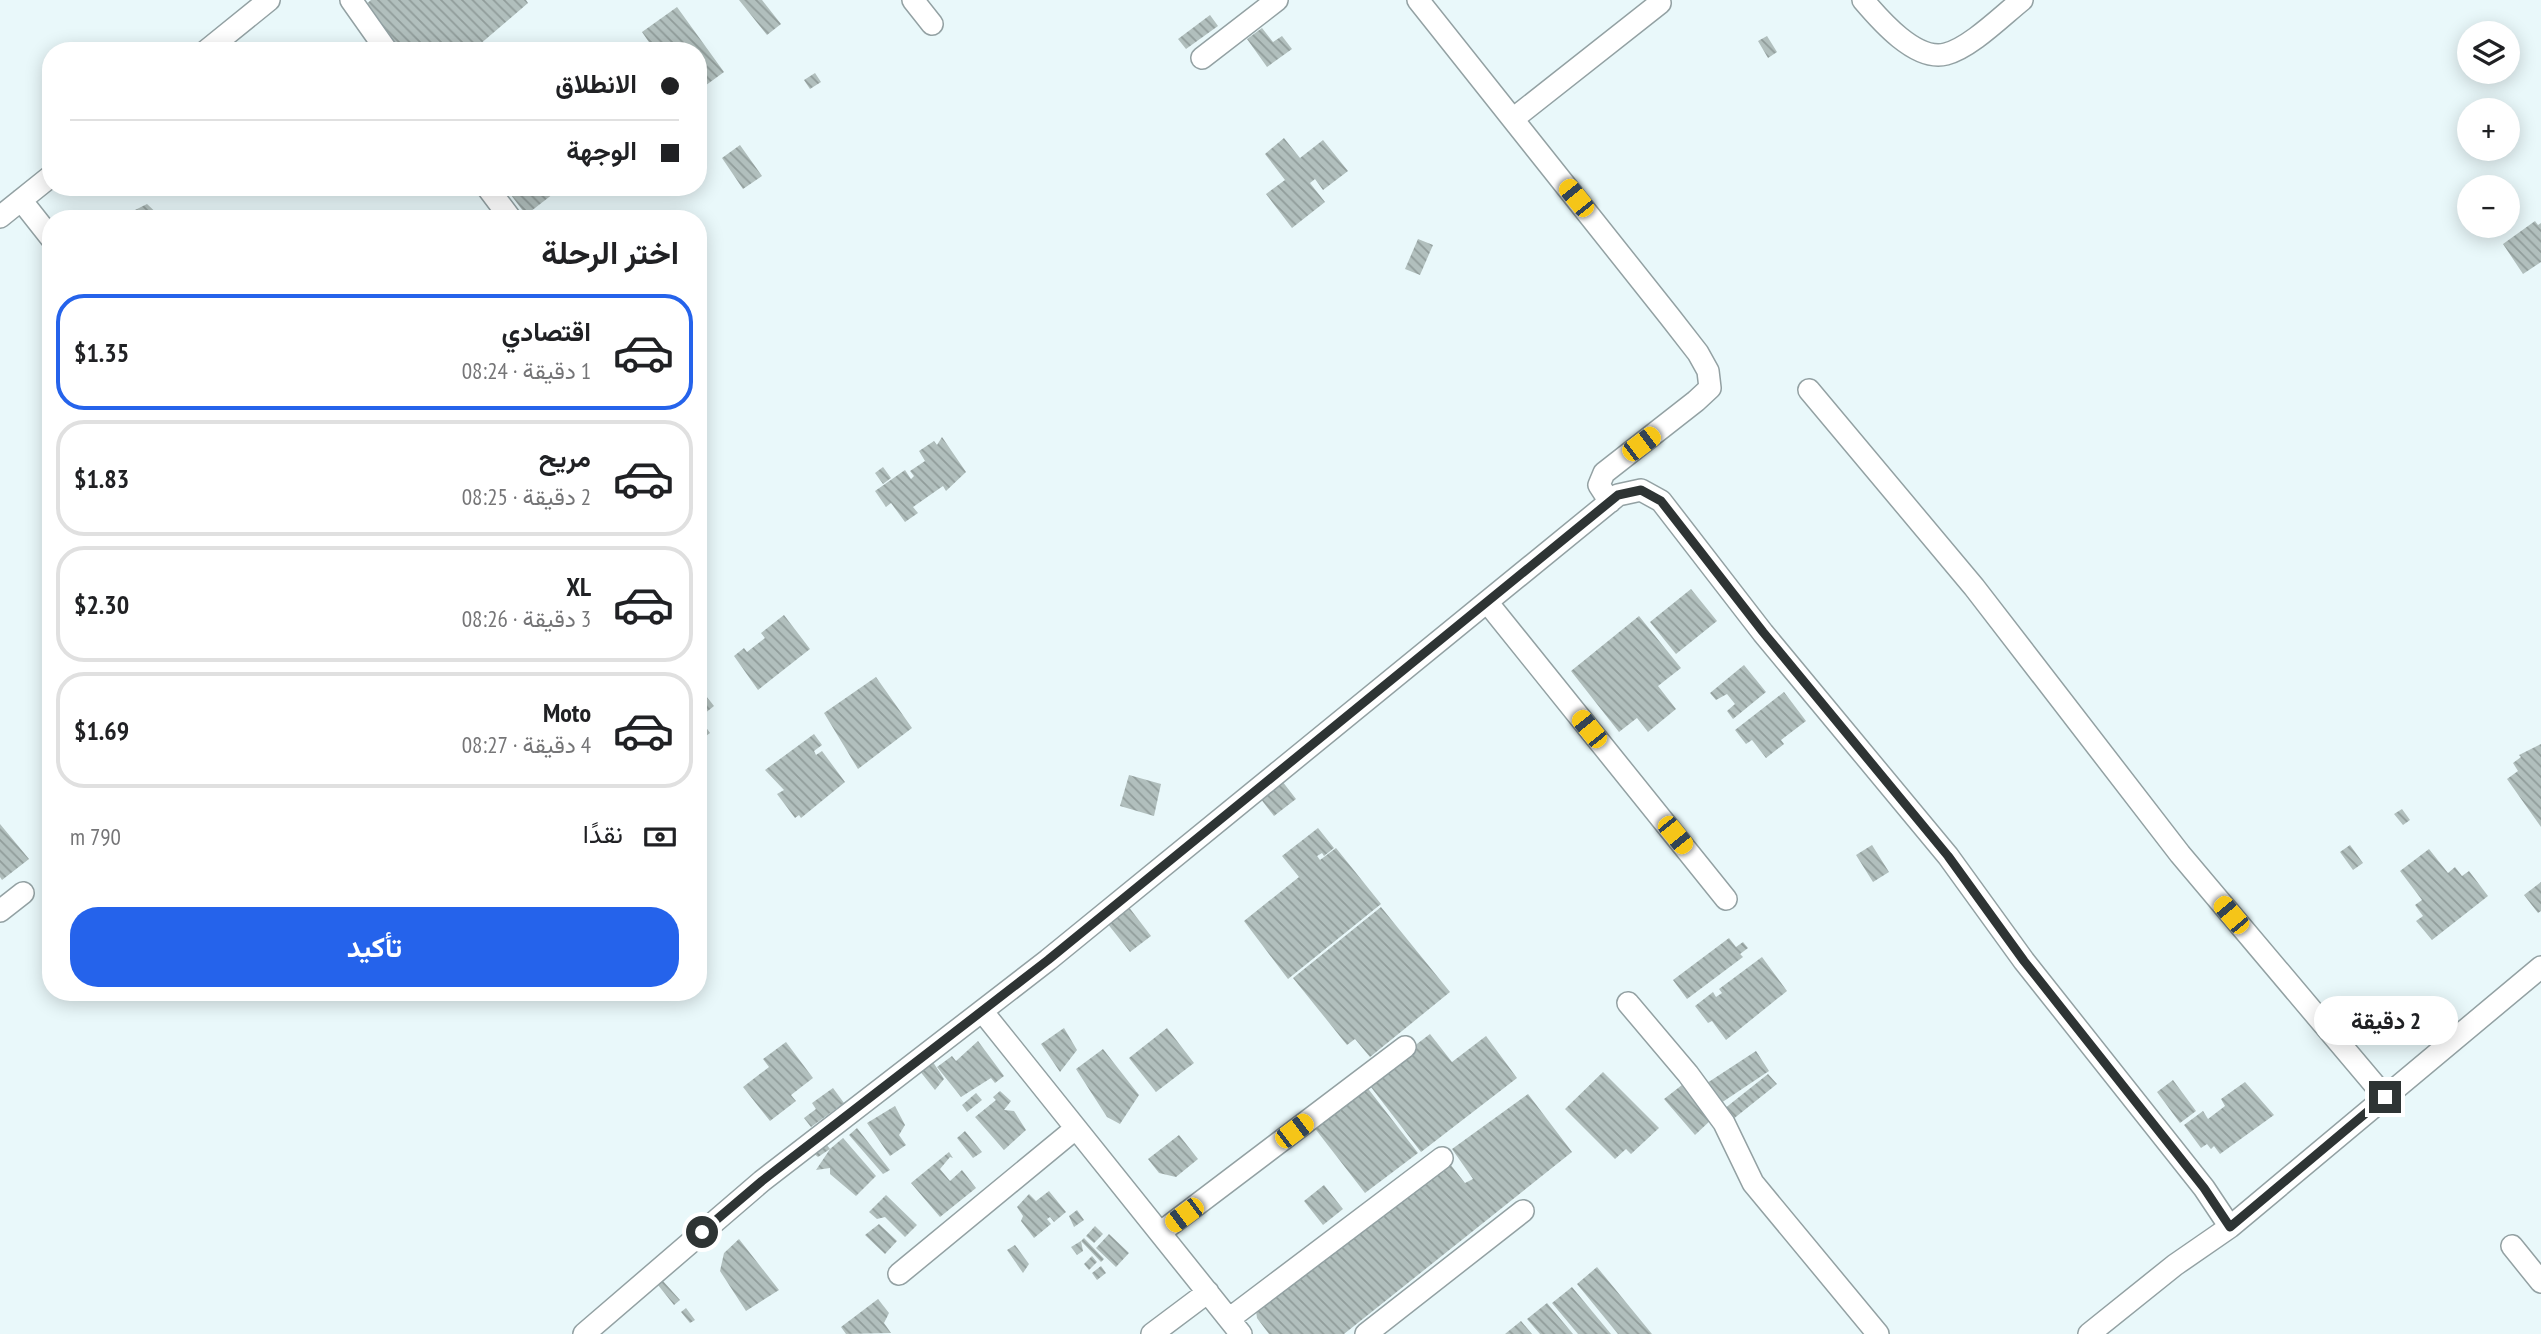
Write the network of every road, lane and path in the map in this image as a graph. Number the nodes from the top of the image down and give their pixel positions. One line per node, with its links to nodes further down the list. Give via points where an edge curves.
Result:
1 (269, 0): 10 (street)
2 (351, 0): 11 (street)
3 (913, 0): 9 (street)
4 (1277, 0): 12 (street)
5 (1418, 0): 13 (street)
6 (1863, 0): 7 (street, via 1906,43 1932,55 1947,54)
7 (2022, 0)
8 (1660, 3): 13 (street)
9 (932, 24)
10 (217, 42)
11 (381, 42)
12 (1202, 58)
13 (1513, 119): 19 (street, via 1708,371 1710,388 1604,473 1599,485)
14 (42, 183): 15 (street)
15 (21, 200): 16 (street); 17 (street)
16 (0, 218)
17 (42, 227)
18 (1809, 390): 28 (street, via 1974,587 2180,854)
19 (1610, 502): 20 (street); 32 (street, via 1618,495 1641,490 1661,501 1948,856)
20 (1487, 602): 22 (street); 26 (street)
21 (23, 893): 23 (street)
22 (1726, 899)
23 (0, 911)
24 (2541, 967): 28 (street)
25 (1628, 1003): 42 (street, via 1724,1123 1753,1183)
26 (982, 1011): 29 (street); 39 (street, via 762,1181)
27 (1405, 1047): 33 (street)
28 (2385, 1097): 32 (street)
29 (1075, 1129): 33 (street); 35 (street)
30 (1442, 1158): 38 (street)
31 (1523, 1211): 41 (street)
32 (2230, 1227): 43 (street)
33 (1161, 1232): 37 (street)
34 (2512, 1246): 36 (street)
35 (899, 1274)
36 (2541, 1282)
37 (1208, 1292): 38 (street); 40 (street)
38 (1235, 1326)
39 (584, 1334)
40 (1152, 1334)
41 (1366, 1334)
42 (1878, 1334)
43 (2089, 1334)

